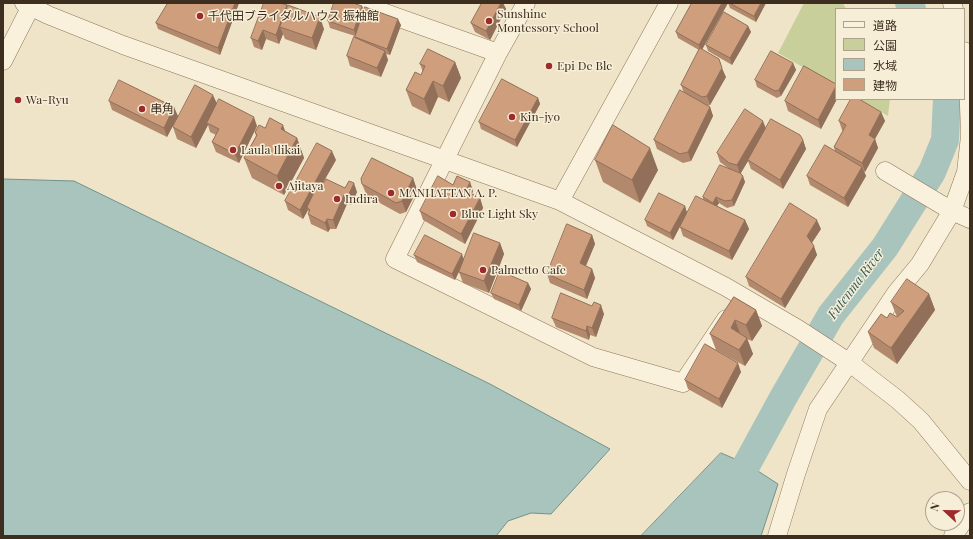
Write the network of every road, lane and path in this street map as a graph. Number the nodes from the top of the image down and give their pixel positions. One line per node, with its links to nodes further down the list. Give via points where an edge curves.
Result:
1 (357, 3): 5 (street)
2 (526, 3): 6 (street)
3 (669, 3): 12 (street)
4 (27, 5): 8 (street); 10 (street, via 123,46)
5 (398, 10): 6 (street)
6 (498, 52): 10 (street)
7 (965, 58): 9 (street)
8 (3, 61)
9 (970, 135): 13 (street, via 966,172)
10 (445, 160): 12 (street); 15 (street, via 395,259 593,357 683,383)
11 (885, 171): 13 (street)
12 (560, 201): 15 (street)
13 (946, 208): 14 (street); 16 (street, via 920,264)
14 (970, 219)
15 (741, 296): 16 (street)
16 (846, 360): 17 (street, via 922,421); 19 (street, via 818,410)
17 (970, 481)
18 (970, 512): 20 (street)
19 (777, 536)
20 (953, 536)

